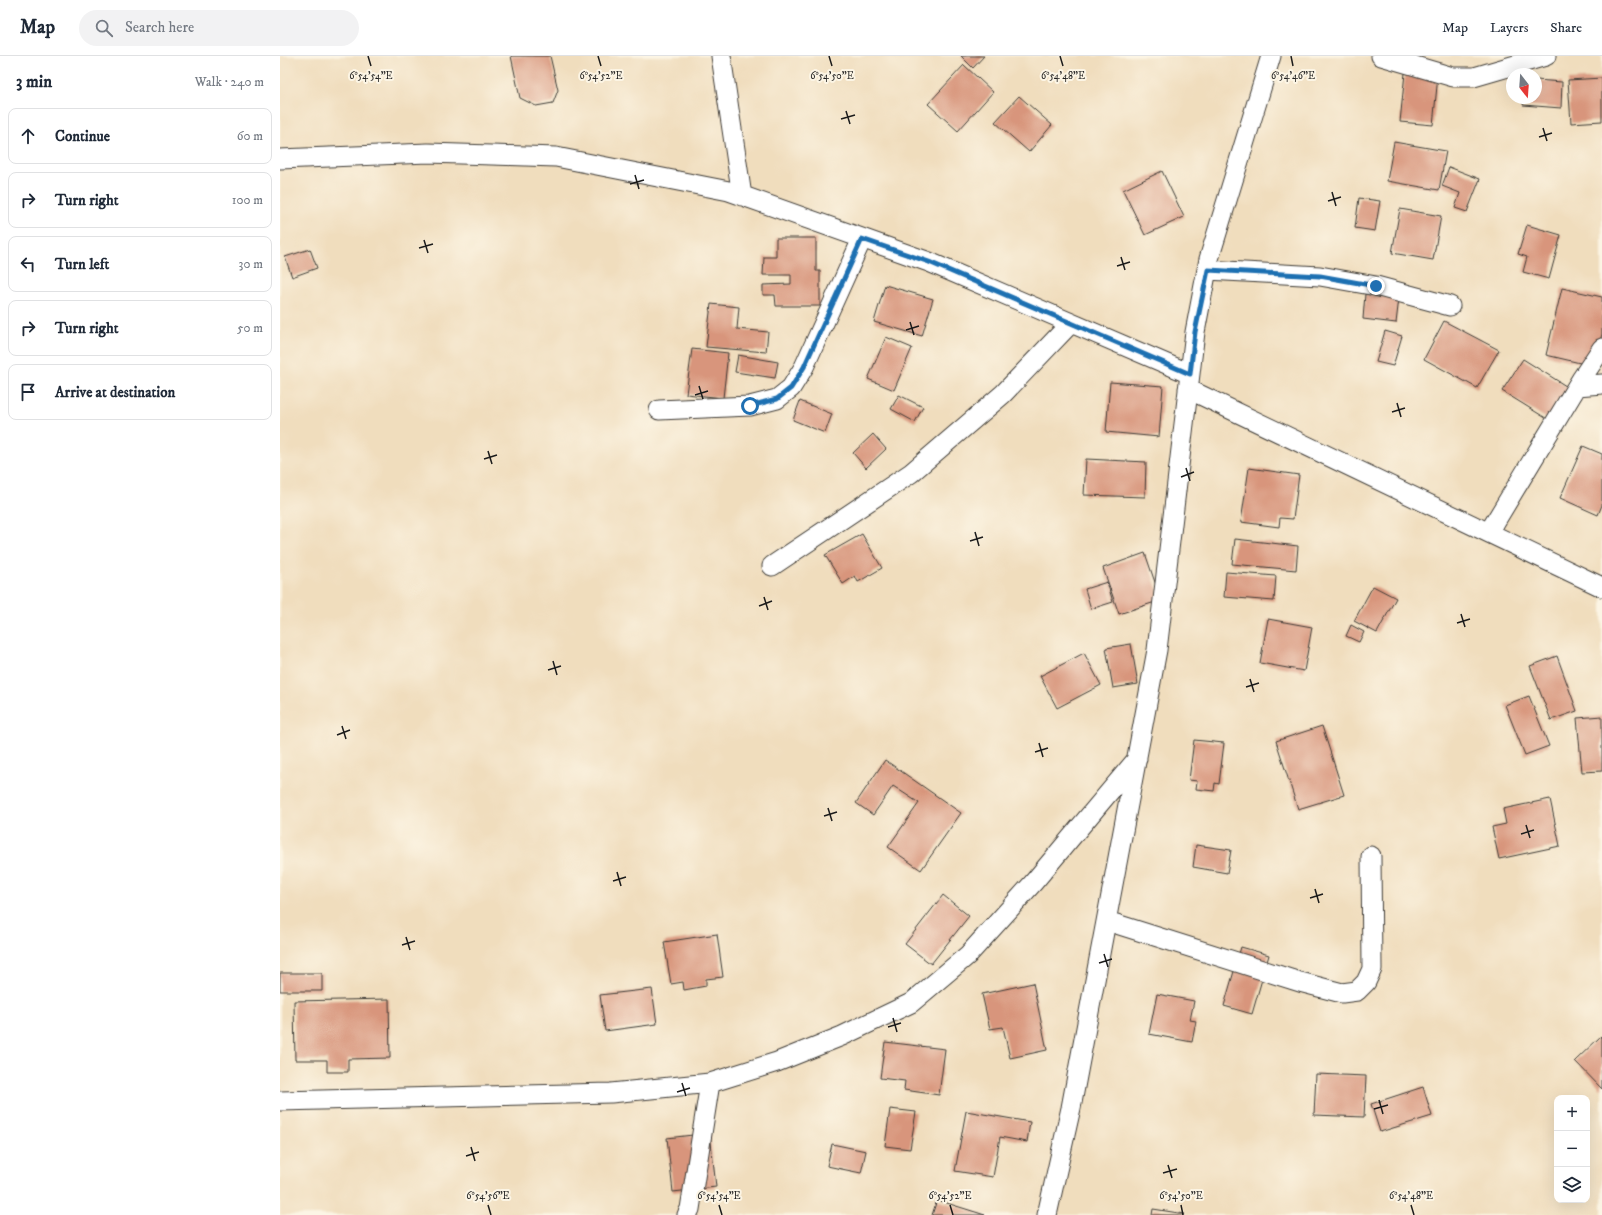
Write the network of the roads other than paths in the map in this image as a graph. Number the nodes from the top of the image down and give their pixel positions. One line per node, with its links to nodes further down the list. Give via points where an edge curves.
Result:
1 (721, 56): 6 (street)
2 (1271, 56): 8 (street)
3 (1381, 56): 4 (street, via 1452,77 1474,77)
4 (1546, 56)
5 (280, 159): 6 (street, via 428,153 556,158 729,191)
6 (742, 196): 7 (street)
7 (862, 239): 10 (street, via 929,262); 15 (street, via 804,367 791,388 777,399 750,406)
8 (1208, 270): 9 (street, via 1320,276 1376,286); 12 (street, via 1195,332)
9 (1450, 306)
10 (1071, 323): 12 (street); 17 (street, via 1003,394 911,472)
11 (1602, 348): 14 (street)
12 (1189, 381): 16 (street); 19 (street, via 1157,650)
13 (1602, 384): 14 (street)
14 (1577, 386): 16 (street)
15 (659, 410)
16 (1489, 532): 18 (street)
17 (772, 566)
18 (1602, 587)
19 (1138, 758): 21 (street); 22 (street, via 1033,883 968,955 911,1003 842,1036 777,1062)
20 (1372, 856): 21 (street, via 1372,969 1366,982 1356,991 1342,993 1300,982)
21 (1106, 922): 25 (street, via 1071,1108)
22 (710, 1083): 23 (street, via 611,1093); 24 (street)
23 (280, 1101)
24 (687, 1215)
25 (1047, 1215)

